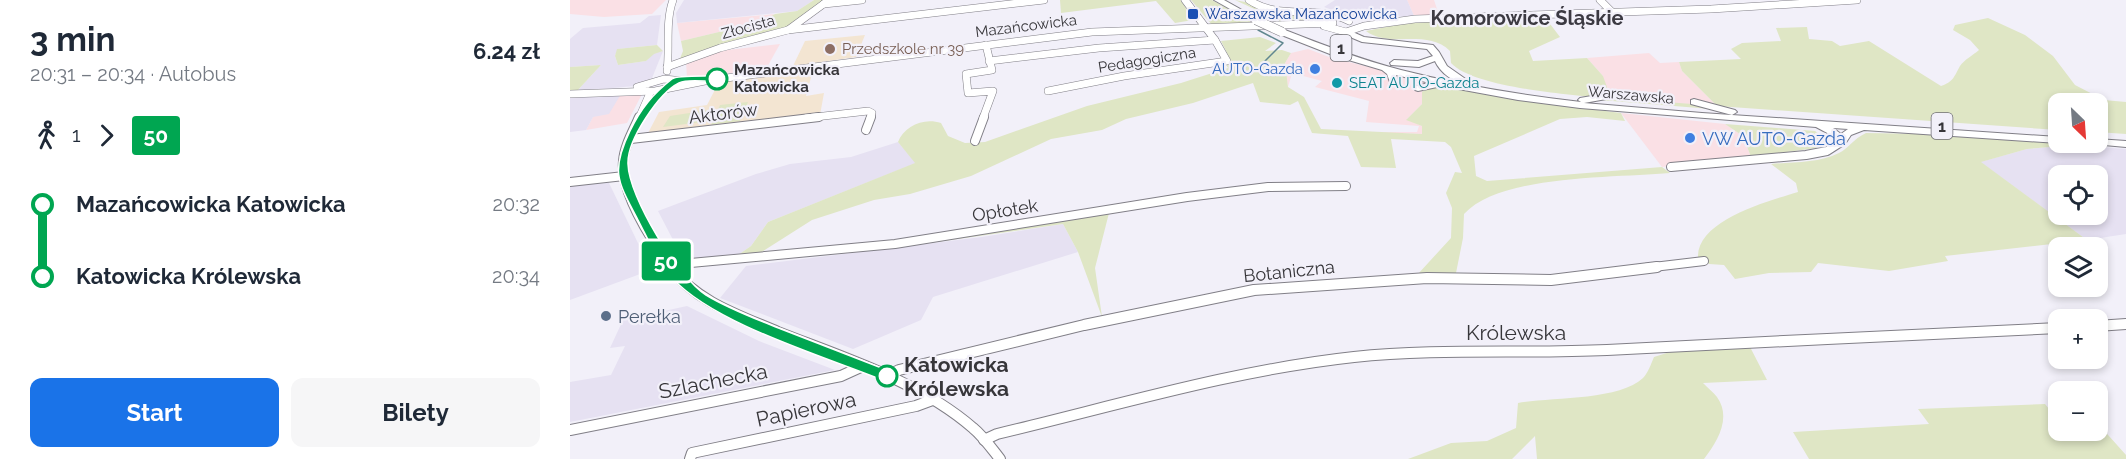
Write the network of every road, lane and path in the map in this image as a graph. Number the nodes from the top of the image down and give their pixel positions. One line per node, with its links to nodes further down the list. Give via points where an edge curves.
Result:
1 (673, 0): 25 (street, via 668,13)
2 (862, 0): 11 (street)
3 (1044, 0): 17 (street)
4 (1185, 0): 15 (street, Pedagogiczna)
5 (1218, 0): 24 (main road, Warszawska / 1, bridge, via 1324,49)
6 (1230, 0): 24 (main road, Warszawska / 1, via 1292,30)
7 (1249, 0): 14 (street, via 1275,11 1321,12)
8 (1600, 0): 13 (street)
9 (1758, 0): 12 (street)
10 (1857, 0): 12 (street)
11 (827, 2): 17 (street, Złocista)
12 (1769, 7): 13 (street)
13 (1613, 13): 16 (street, via 1385,22)
14 (1334, 22): 15 (street, Mazańcowicka); 16 (street); 16 (street)
15 (1208, 27): 18 (street, Mazańcowicka); 19 (street, Pedagogiczna)
16 (1352, 27): 22 (main road, via 1368,40 1426,46 1434,49)
17 (789, 30): 25 (street, Złocista)
18 (1092, 32): 20 (street, Mazańcowicka); 21 (street, Pedagogiczna)
19 (1215, 40): 21 (street, Pedagogiczna); 31 (street, Pedagogiczna, via 1227,61)
20 (986, 45): 23 (street); 28 (street, Mazańcowicka)
21 (1099, 48): 23 (street, Pedagogiczna)
22 (1436, 58): 24 (main road, via 1419,64); 26 (main road)
23 (989, 61): 46 (street, via 992,70 966,75 968,93 993,91)
24 (1386, 64): 26 (main road, Warszawska / 1); 27 (main road)
25 (667, 67): 28 (street); 29 (street)
26 (1458, 82): 30 (main road); 34 (main road, Warszawska / 1); 38 (main road, Warszawska / 1, via 1586,106)
27 (1394, 83)
28 (670, 84): 29 (street); 29 (street); 36 (street)
29 (649, 87): 32 (street); 36 (street)
30 (1418, 88)
31 (1048, 92)
32 (570, 94)
33 (1609, 96): 34 (main road)
34 (1582, 100): 37 (main road, Warszawska / 1)
35 (1694, 102): 37 (main road)
36 (645, 108): 44 (street)
37 (1733, 113): 41 (main road, Warszawska / 1)
38 (1804, 123): 39 (main road, Warszawska / 1); 47 (main road, via 1830,130)
39 (1867, 127): 45 (main road, Warszawska / 1); 47 (main road, via 1850,131)
40 (866, 130): 44 (street, Aktorów, via 872,113 868,111)
41 (2048, 133)
42 (2108, 137): 43 (main road)
43 (2126, 138)
44 (631, 139): 51 (street, via 622,163)
45 (2048, 139)
46 (975, 141)
47 (1840, 141): 50 (street, via 1817,154)
48 (2108, 143): 49 (main road)
49 (2126, 144)
50 (1671, 168)
51 (624, 176): 52 (street); 55 (street, via 632,199)
52 (570, 182)
53 (1346, 186): 55 (street, Opłotek, via 1256,188 895,244)
54 (1704, 261): 60 (street, Botaniczna, via 1551,280 1427,278 1254,290 1084,325)
55 (669, 265): 59 (street, via 701,298 722,309)
56 (2126, 324): 57 (street)
57 (2108, 325)
58 (2048, 328): 63 (street, Królewska, via 1605,351 1356,357 1275,368)
59 (863, 366): 60 (street); 62 (street, Szlachecka, via 841,376)
60 (887, 376): 61 (street)
61 (934, 399): 63 (street); 64 (street, Papierowa, via 692,453)
62 (570, 430)
63 (984, 440): 65 (street)
64 (690, 459)
65 (1000, 459)

